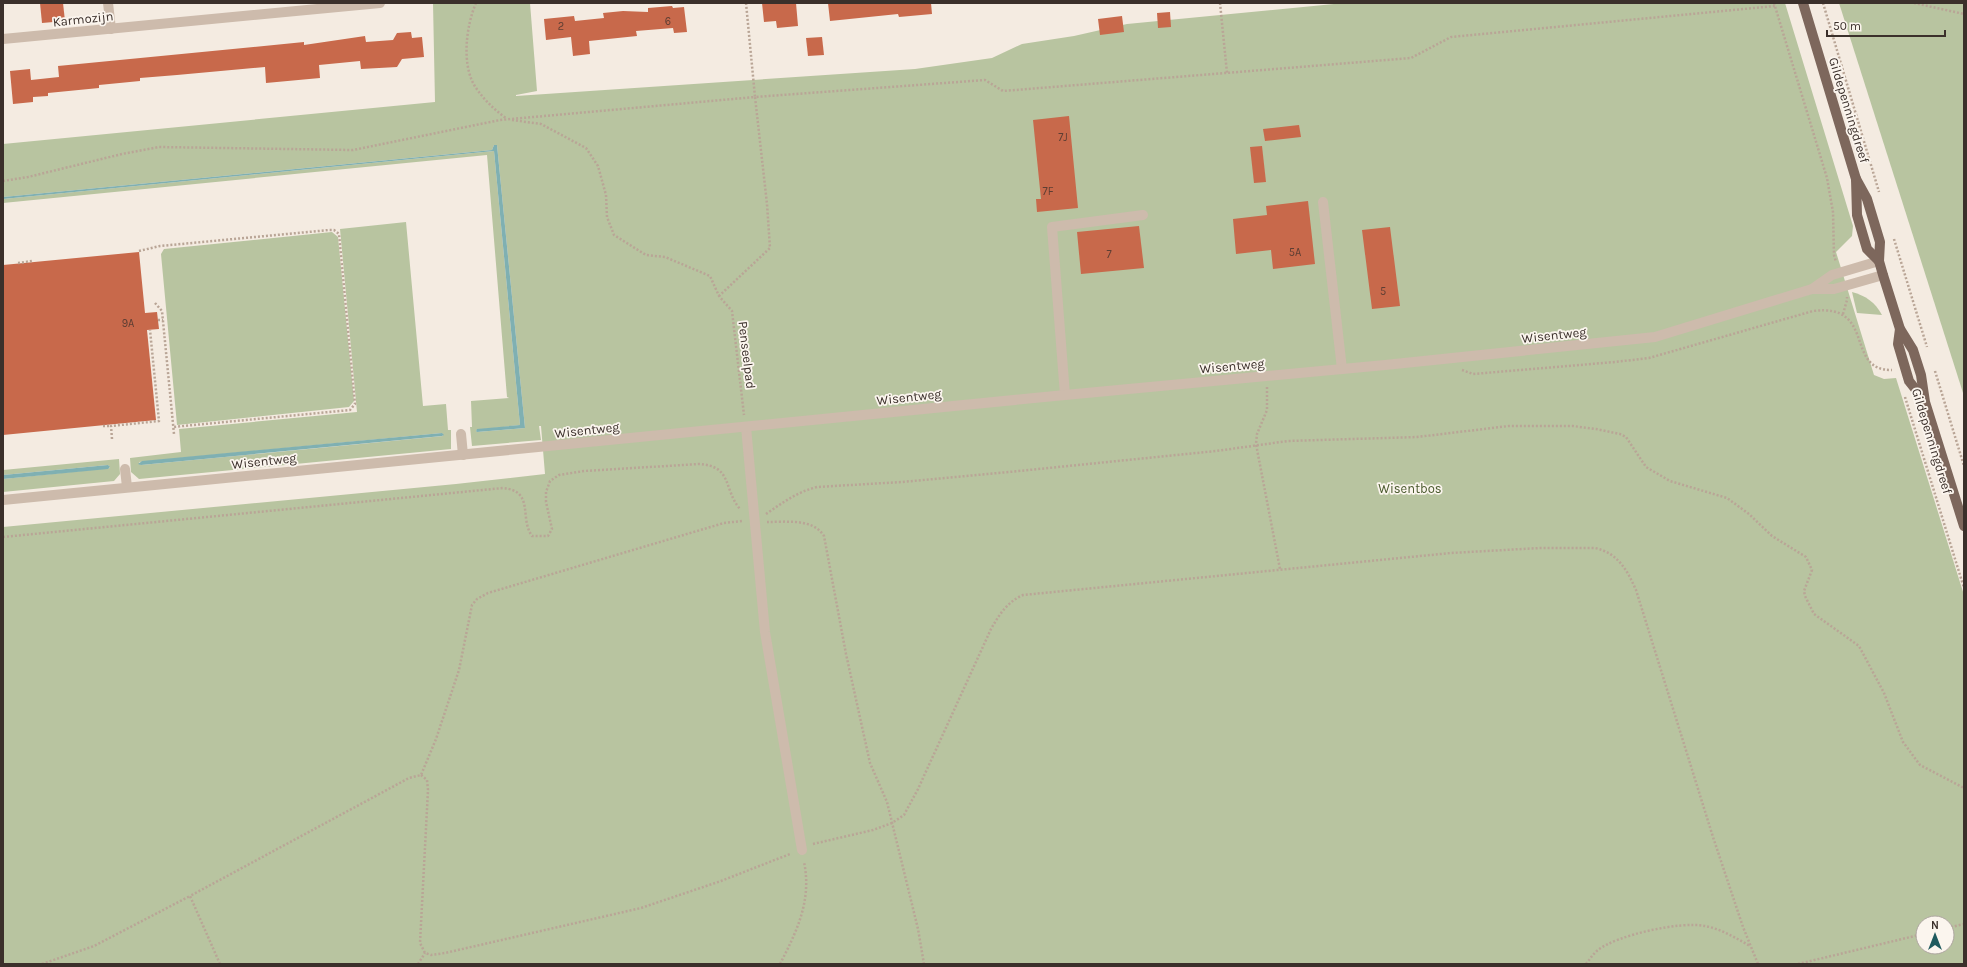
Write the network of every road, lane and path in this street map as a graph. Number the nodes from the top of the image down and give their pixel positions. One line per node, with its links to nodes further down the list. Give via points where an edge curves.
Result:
1 (108, 3): 11 (street)
2 (380, 3): 9 (street, Karmozijn)
3 (476, 3): 15 (path, via 466,46 469,67 475,87 492,107)
4 (746, 3): 14 (path)
5 (1220, 3): 13 (path)
6 (1803, 3): 16 (main road, Gildepenningdreef)
7 (1914, 3): 10 (path)
8 (1775, 4): 13 (path, via 1452,37 1411,58); 24 (path, via 1827,178 1833,212 1834,255)
9 (273, 8): 11 (street, Karmozijn)
10 (1964, 14)
11 (111, 29): 12 (street, Karmozijn)
12 (3, 39)
13 (1227, 73): 14 (path, via 1003,91 986,80)
14 (755, 97): 15 (path); 28 (path, via 770,248)
15 (507, 119): 17 (path, via 462,126 353,150 160,147); 28 (path, Penseelpad, via 541,124 586,148 598,166 606,195 607,217 614,235 646,255 665,258 710,276)
16 (1856, 179): 22 (main road, Gildepenningdreef, via 1867,199 1880,242); 22 (main road, Gildepenningdreef, via 1857,215 1867,249)
17 (3, 181)
18 (1323, 202): 38 (street)
19 (1143, 215): 41 (street, via 1052,227)
20 (139, 251): 48 (path, via 160,246 329,230 339,234 355,404 350,410)
21 (32, 261): 23 (path)
22 (1879, 261): 24 (street, Wisentweg); 25 (main road, Gildepenningdreef)
23 (18, 263)
24 (1840, 272): 27 (street, Wisentweg)
25 (1883, 275): 26 (street, Wisentweg); 35 (main road, Gildepenningdreef)
26 (1843, 286): 27 (street, Wisentweg); 30 (path, via 1848,300)
27 (1812, 289): 38 (street, Wisentweg, via 1654,337)
28 (719, 296): 47 (path, Penseelpad, via 732,311)
29 (156, 303): 33 (path, via 162,311)
30 (1843, 314): 31 (path, via 1827,309); 37 (path, via 1858,332 1864,354 1873,366 1884,370)
31 (1794, 316)
32 (158, 320): 33 (path)
33 (163, 321): 34 (path); 43 (path)
34 (167, 322)
35 (1900, 329): 37 (main road, Gildepenningdreef, via 1898,344); 42 (main road, Gildepenningdreef, via 1913,350 1921,375)
36 (150, 330): 46 (path, via 152,371 159,421)
37 (1905, 367): 42 (main road, Gildepenningdreef, via 1909,381)
38 (1342, 369): 41 (street, Wisentweg)
39 (1267, 387): 52 (path, via 1267,410 1257,434)
40 (1903, 393): 61 (path, Gildepenningdreef)
41 (1065, 395): 47 (street, Wisentweg)
42 (1925, 402): 58 (main road, Gildepenningdreef)
43 (172, 419): 44 (path); 48 (path)
44 (177, 419)
45 (104, 426): 46 (path)
46 (111, 426): 51 (path)
47 (746, 427): 53 (street, Wisentweg); 57 (street)
48 (173, 428): 49 (path)
49 (174, 434)
50 (461, 434): 53 (street)
51 (112, 439)
52 (1256, 444): 57 (path, via 1216,451 1009,472 817,487 795,495 764,516); 60 (path); 63 (path, via 1417,437 1509,426 1573,426 1620,434 1626,437 1646,468 1670,481 1727,498 1772,536 1806,557 1812,570 1804,591 1814,614 1858,646 1884,693 1903,742 1914,760)
53 (462, 455): 55 (street, Wisentweg)
54 (125, 469): 55 (street)
55 (127, 487): 56 (street, Wisentweg)
56 (3, 500)
57 (755, 518): 59 (path, via 740,508 725,477 718,469 699,464 584,471 559,475 550,481 546,492 552,529 548,536 532,536 522,497 514,490 503,488); 62 (path, via 724,523 488,593 477,599 472,605 459,670); 64 (path, via 796,522 816,528 824,536 870,762 884,794); 65 (street, via 765,632)
58 (1964, 526)
59 (3, 537)
60 (1280, 569): 64 (path, via 1045,592 1018,598 1001,612 994,623 907,811 899,820); 68 (path, via 1451,553 1540,548 1595,548 1616,558 1636,590 1713,837)
61 (1964, 588)
62 (421, 775): 66 (path, via 409,778); 69 (path, via 427,780 428,790 420,943)
63 (1964, 788)
64 (892, 823): 65 (path, via 873,830 807,845); 74 (path)
65 (802, 850): 69 (path, via 721,881 630,911 445,953); 73 (path, via 807,879 805,906 801,922)
66 (190, 896): 70 (path, via 94,946); 71 (path)
67 (1915, 936): 77 (path)
68 (1751, 946): 75 (path, via 1727,933 1711,928 1671,925 1604,946); 76 (path)
69 (425, 953): 72 (path)
70 (42, 964)
71 (220, 964)
72 (418, 964)
73 (780, 964)
74 (924, 964)
75 (1586, 964)
76 (1758, 964)
77 (1798, 964)

